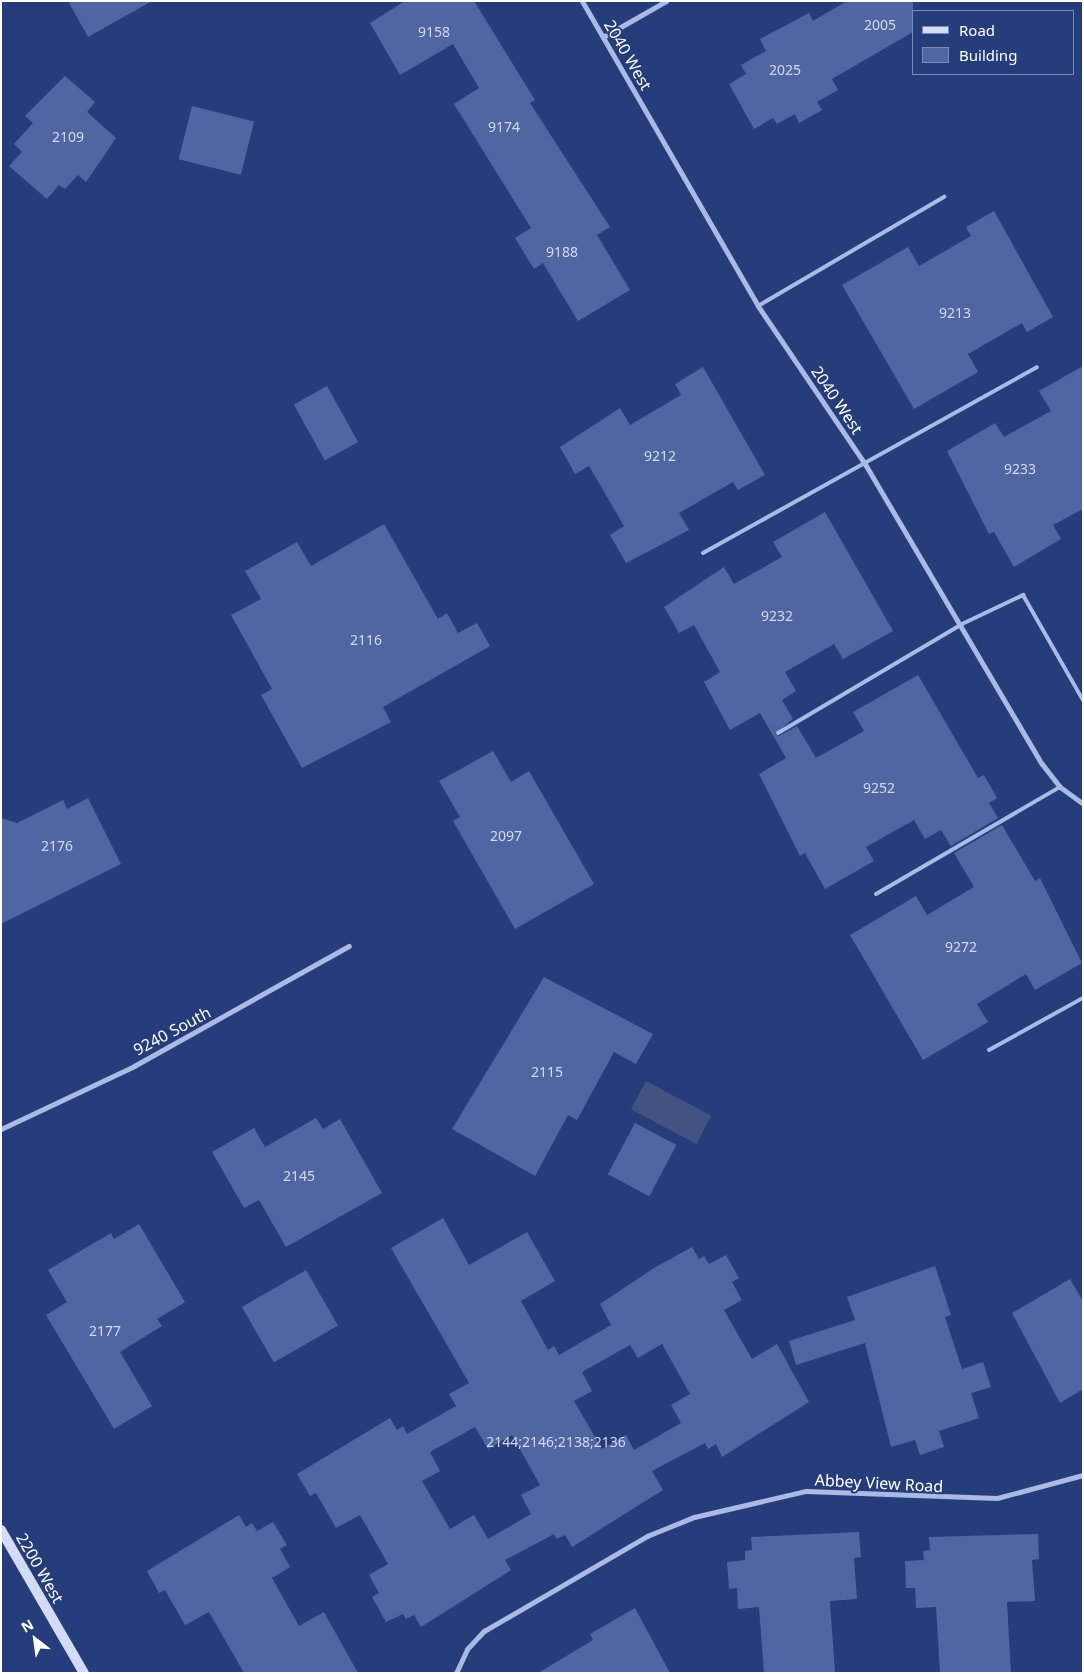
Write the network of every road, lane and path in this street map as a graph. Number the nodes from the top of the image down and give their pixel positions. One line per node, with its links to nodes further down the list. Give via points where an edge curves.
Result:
1 (582, 1): 3 (street, 2040 West)
2 (666, 1): 3 (street)
3 (603, 37): 5 (street, 2040 West)
4 (944, 197): 5 (lane)
5 (758, 306): 7 (street, 2040 West)
6 (1037, 367): 7 (lane)
7 (865, 464): 8 (lane); 9 (street, 2040 West)
8 (703, 553)
9 (962, 624): 10 (lane, via 1023,595); 11 (lane); 12 (street, 2040 West)
10 (1083, 700)
11 (778, 732)
12 (1060, 787): 13 (street, 2040 West); 14 (lane)
13 (1083, 804)
14 (876, 894)
15 (349, 946): 18 (street, 9240 South, via 134,1066)
16 (1083, 998): 17 (lane)
17 (989, 1050)
18 (1, 1129)
19 (1083, 1475): 22 (street, Abbey View Road, via 997,1498 806,1491 694,1517 647,1536 484,1631 467,1649)
20 (1, 1530): 21 (street, 2200 West)
21 (84, 1673)
22 (456, 1673)

